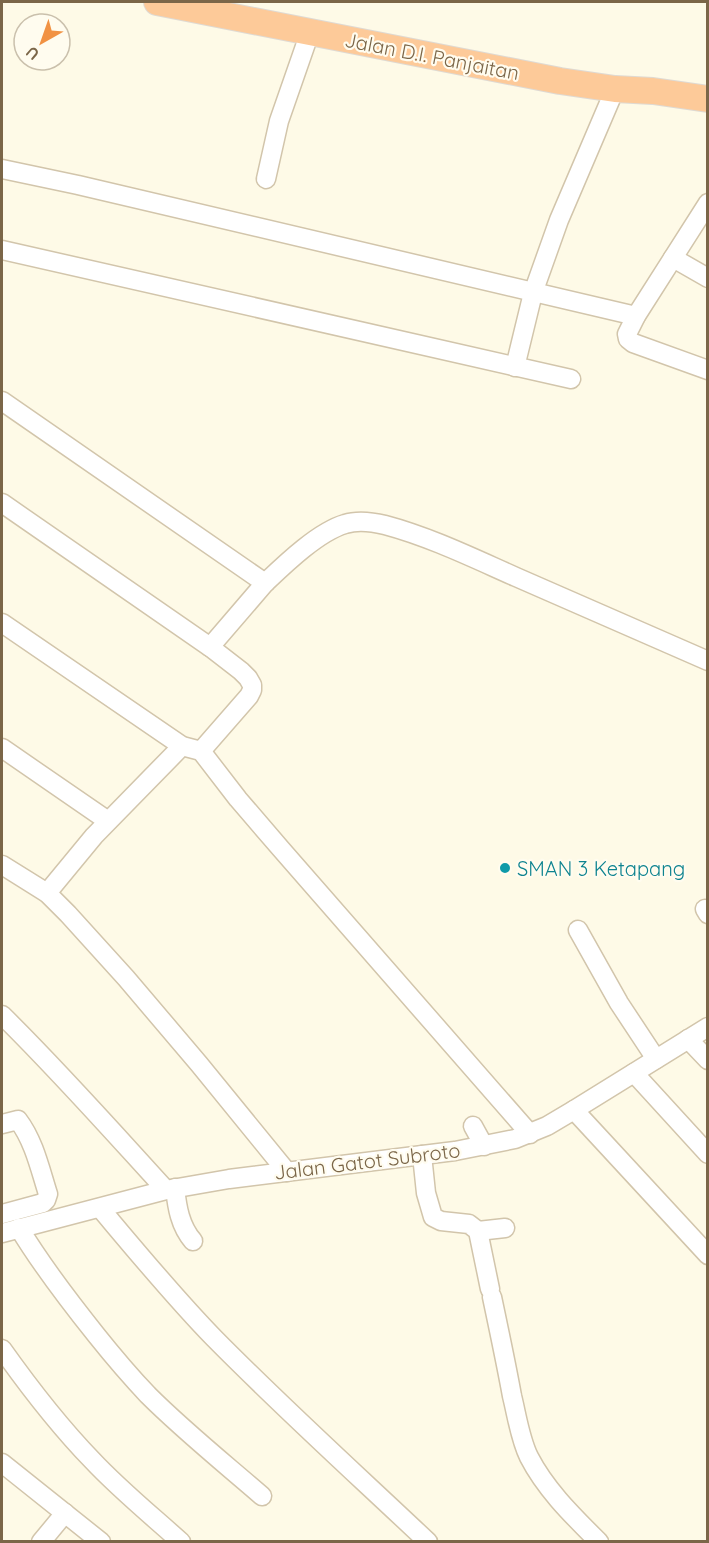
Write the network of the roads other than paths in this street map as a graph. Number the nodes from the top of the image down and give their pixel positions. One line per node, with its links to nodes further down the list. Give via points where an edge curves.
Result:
1 (157, 2): 2 (highway, Jalan D.I. Panjaitan)
2 (190, 4): 3 (highway, Jalan D.I. Panjaitan)
3 (310, 32): 4 (highway, Jalan D.I. Panjaitan); 7 (street, via 279,121)
4 (615, 89): 5 (highway, Jalan D.I. Panjaitan); 12 (street)
5 (708, 99)
6 (2, 169): 12 (street)
7 (266, 179)
8 (708, 203): 10 (street)
9 (2, 250): 14 (street)
10 (673, 258): 11 (street); 13 (street)
11 (708, 278)
12 (533, 292): 13 (street); 14 (street)
13 (636, 316): 15 (street, via 627,334 630,341)
14 (516, 367): 16 (street)
15 (708, 370)
16 (571, 380)
17 (2, 400): 19 (street)
18 (2, 503): 21 (street)
19 (265, 583): 21 (street); 22 (street, via 334,528 345,523 376,523 436,542)
20 (2, 623): 23 (street)
21 (210, 647): 25 (street, via 248,678 252,690)
22 (708, 661)
23 (182, 746): 25 (street); 26 (street)
24 (2, 748): 26 (street)
25 (201, 751): 40 (street, via 238,799)
26 (108, 821): 28 (street)
27 (2, 865): 28 (street)
28 (47, 893): 44 (street, via 207,1072)
29 (578, 930): 33 (street)
30 (2, 1015): 45 (street)
31 (708, 1027): 32 (street, Jalan Gatot Subroto)
32 (688, 1039): 33 (street, Jalan Gatot Subroto); 34 (street)
33 (656, 1059): 35 (street, Jalan Gatot Subroto)
34 (708, 1060)
35 (634, 1073): 37 (street, Jalan Gatot Subroto); 42 (street)
36 (2, 1108): 38 (street)
37 (574, 1110): 40 (street, Jalan Gatot Subroto); 52 (street)
38 (10, 1122): 48 (street, via 26,1131 48,1194)
39 (473, 1126): 41 (street)
40 (530, 1134): 41 (street, Jalan Gatot Subroto)
41 (484, 1146): 43 (street, Jalan Gatot Subroto)
42 (708, 1154)
43 (422, 1155): 44 (street, Jalan Gatot Subroto); 50 (street, via 433,1217 470,1224)
44 (287, 1172): 45 (street, Jalan Gatot Subroto)
45 (170, 1189): 46 (street, Jalan Gatot Subroto); 51 (street)
46 (100, 1208): 48 (street, Jalan Gatot Subroto); 60 (street, via 213,1337)
47 (2, 1214): 48 (street)
48 (19, 1223): 55 (street, via 38,1259 127,1372 173,1419)
49 (506, 1228): 50 (street)
50 (478, 1231): 61 (street, via 522,1440 546,1484)
51 (193, 1241)
52 (708, 1255)
53 (2, 1349): 59 (street, via 90,1459)
54 (2, 1463): 56 (street)
55 (262, 1496)
56 (65, 1513): 57 (street); 58 (street)
57 (41, 1542)
58 (101, 1542)
59 (181, 1542)
60 (428, 1542)
61 (599, 1542)

